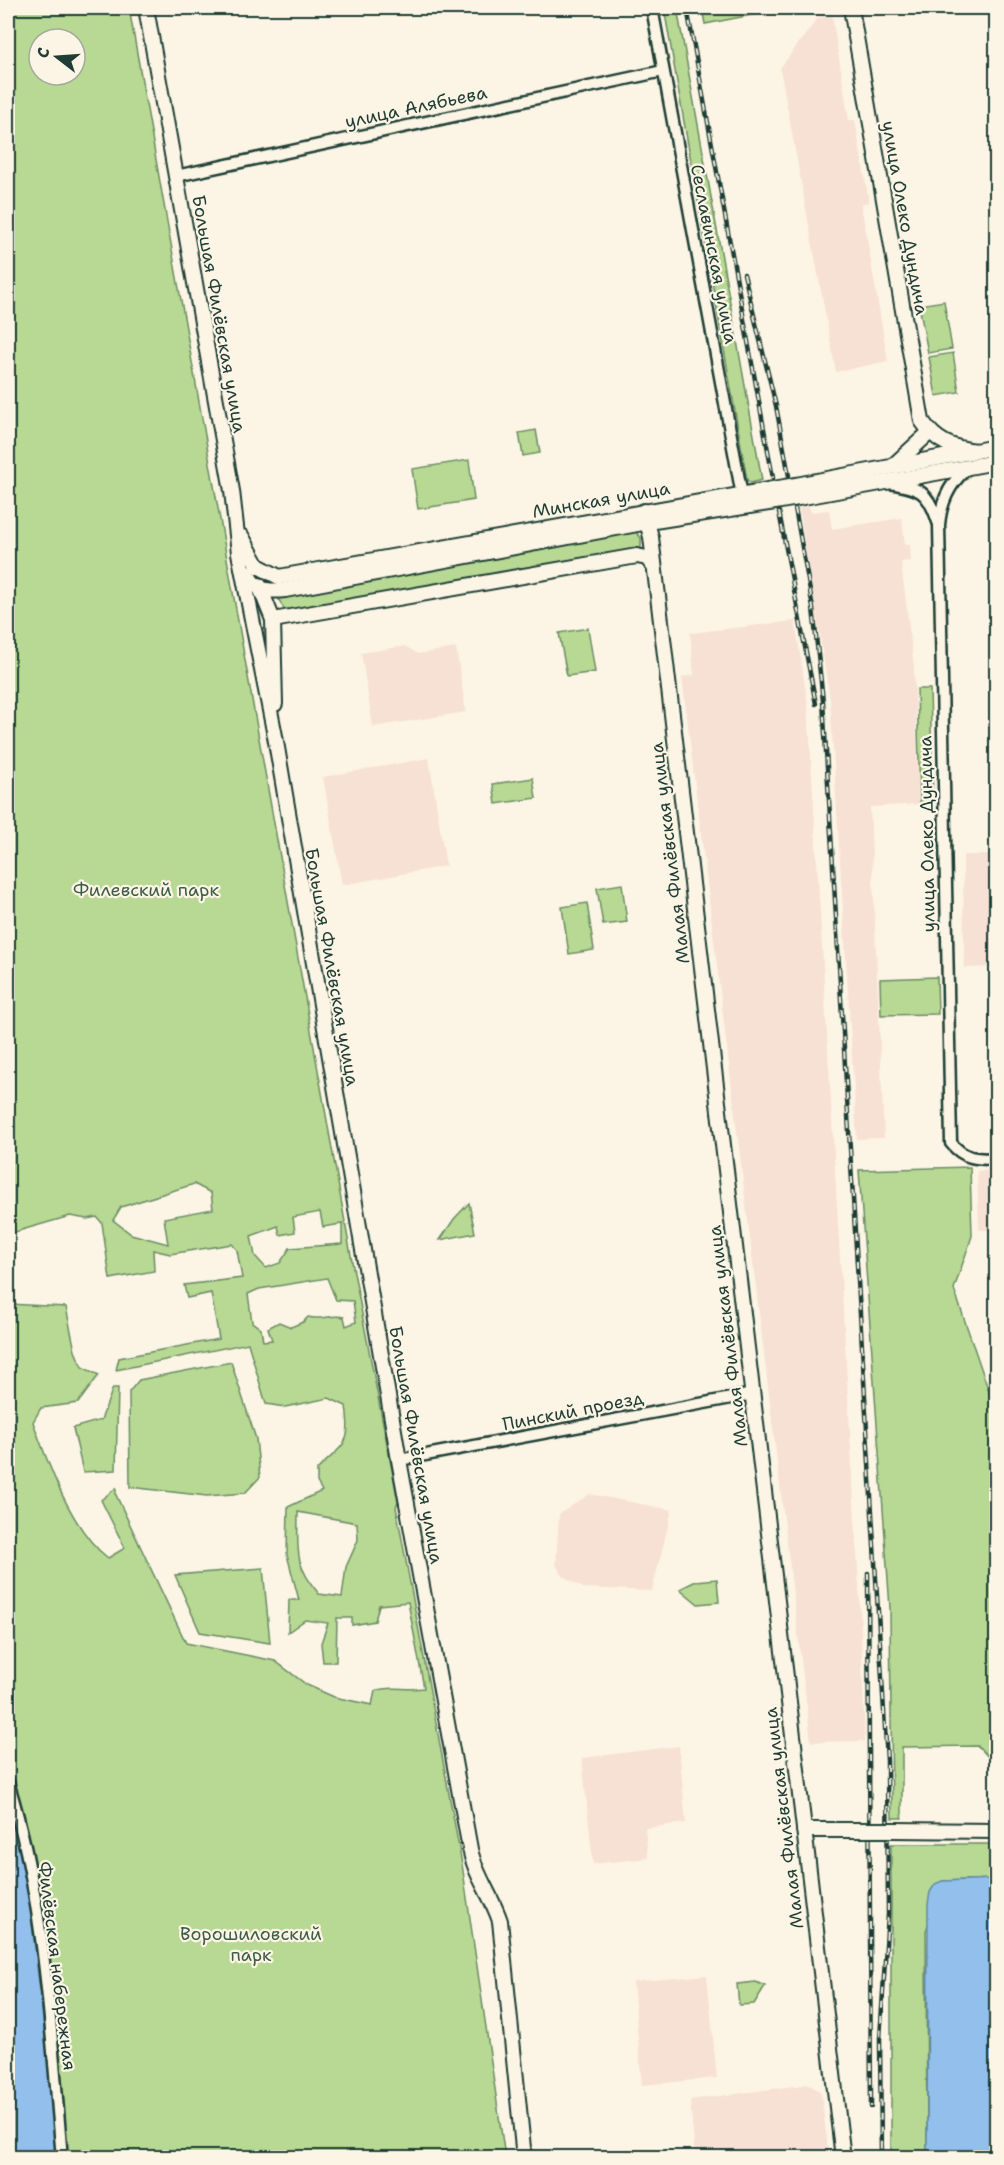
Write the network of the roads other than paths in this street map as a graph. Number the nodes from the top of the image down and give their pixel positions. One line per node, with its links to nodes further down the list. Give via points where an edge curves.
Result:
1 (146, 8): 5 (street, Большая Филёвская улица)
2 (652, 8): 4 (street, Сеславинская улица)
3 (851, 8): 6 (street, улица Олеко Дундича, via 922,421)
4 (663, 71): 5 (street, улица Алябьева); 14 (street, Сеславинская улица)
5 (176, 176): 17 (street, Большая Филёвская улица)
6 (930, 432): 8 (street, via 946,445); 10 (street)
7 (996, 447): 8 (street, Минская улица)
8 (976, 451): 10 (street, Минская улица)
9 (996, 462): 11 (street, Минская улица)
10 (893, 465): 13 (street, Минская улица)
11 (969, 466): 12 (street, Минская улица); 16 (street, улица Олеко Дундича, via 950,486 940,509)
12 (883, 482): 13 (street, Минская улица); 16 (street, улица Олеко Дундича, via 921,491 930,499)
13 (797, 491): 14 (street, Минская улица, bridge)
14 (743, 500): 15 (street, Минская улица)
15 (646, 516): 20 (street, Малая Филёвская улица); 21 (street, Минская улица)
16 (939, 525): 26 (street, улица Олеко Дундича, via 951,1143 960,1154 974,1159)
17 (237, 527): 18 (street, Большая Филёвская улица); 19 (street)
18 (239, 553): 22 (street, via 253,584); 24 (street, Большая Филёвская улица)
19 (252, 560): 21 (street); 22 (street, Большая Филёвская улица)
20 (654, 567): 23 (street, via 647,558 637,556); 27 (street, Малая Филёвская улица)
21 (282, 584): 22 (street, Минская улица); 23 (street)
22 (261, 590): 23 (street, Большая Филёвская улица); 24 (street, Большая Филёвская улица)
23 (271, 614): 25 (street, Большая Филёвская улица)
24 (252, 627): 25 (street, Большая Филёвская улица)
25 (275, 736): 28 (street, Большая Филёвская улица)
26 (996, 1159)
27 (753, 1394): 28 (street, Пинский проезд); 30 (street, Малая Филёвская улица)
28 (399, 1460): 33 (street, Большая Филёвская улица, via 471,1855 500,1921)
29 (8, 1782): 32 (street, Филёвская набережная, via 20,1822 33,1895)
30 (804, 1830): 31 (street, bridge); 34 (street, Малая Филёвская улица)
31 (996, 1831)
32 (62, 2157)
33 (524, 2157)
34 (843, 2157)

